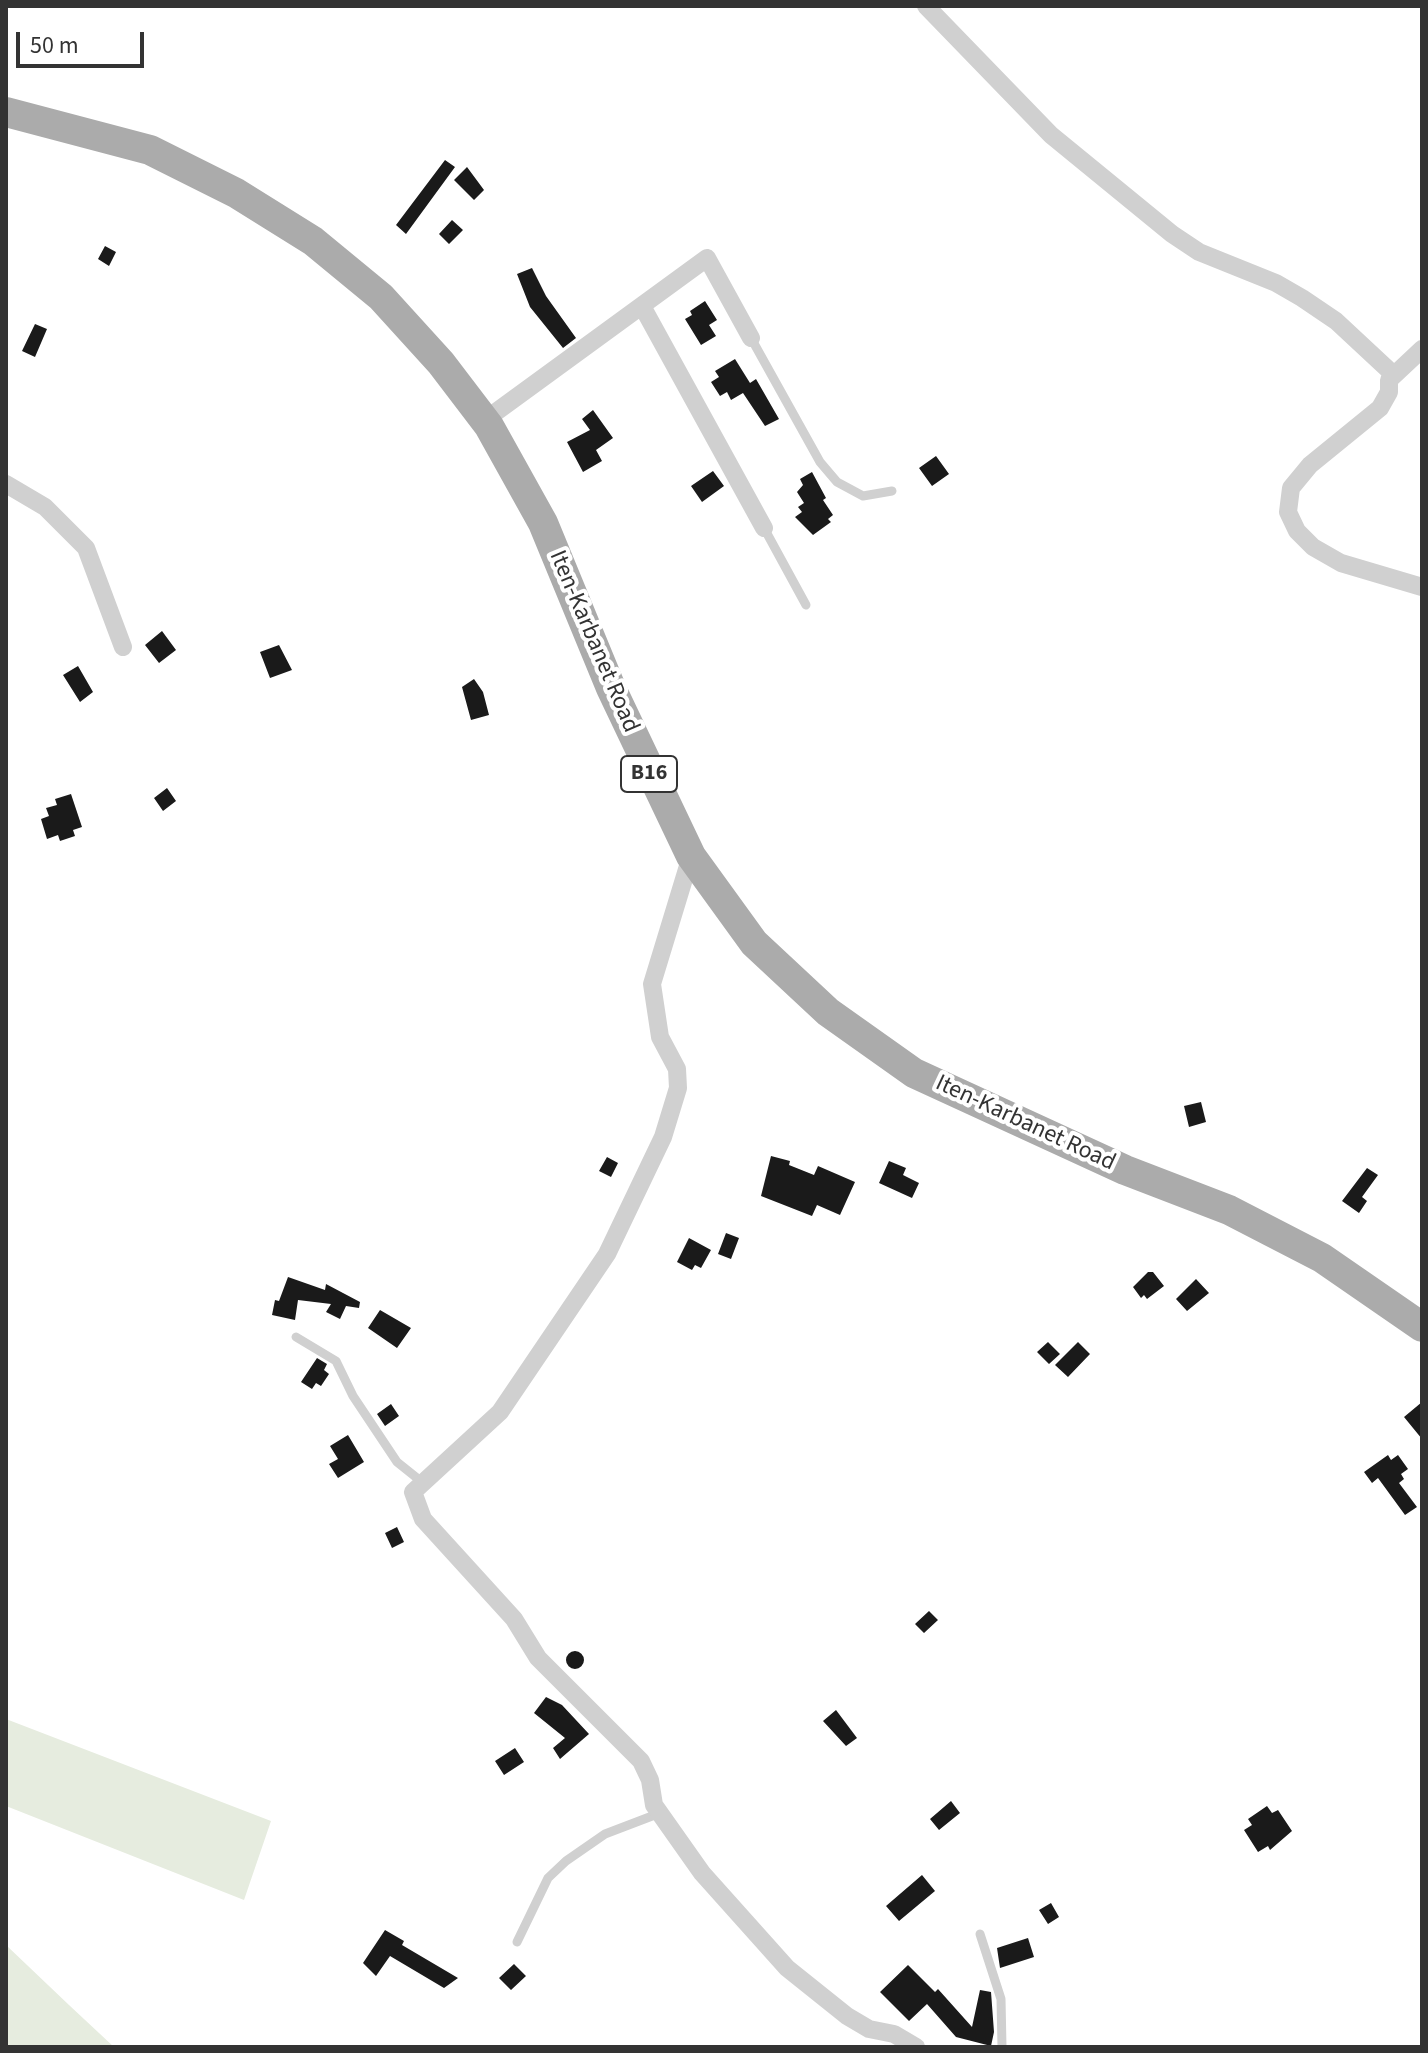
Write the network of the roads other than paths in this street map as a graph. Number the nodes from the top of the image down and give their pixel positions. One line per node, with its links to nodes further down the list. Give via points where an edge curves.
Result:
1 (926, 6): 6 (street, via 1051,135 1172,234 1199,252 1302,298 1336,321)
2 (6, 112): 7 (main road, Iten-Karbanet Road / B16, via 150,150 236,193 313,241 381,297)
3 (642, 306): 4 (street, via 707,258); 7 (street); 10 (street)
4 (751, 338): 9 (lane, via 820,462 837,482 863,496)
5 (1422, 349): 6 (street)
6 (1394, 375): 11 (street, via 1380,408 1310,465 1291,488 1288,512 1313,547 1341,563)
7 (485, 420): 14 (main road, Iten-Karbanet Road / B16, via 543,523 611,688)
8 (6, 489): 13 (street, via 45,507 86,548)
9 (892, 491)
10 (764, 528): 12 (lane)
11 (1422, 587)
12 (806, 605)
13 (123, 647)
14 (691, 856): 15 (main road, Iten-Karbanet Road / B16, via 754,943 828,1012 914,1073 1125,1170 1229,1210 1322,1258); 17 (street, via 652,984 660,1037 677,1069 678,1088 663,1137 607,1254 500,1412)
15 (1422, 1327)
16 (296, 1337): 17 (lane, via 336,1361 397,1462)
17 (422, 1482): 18 (street, via 413,1492 423,1519 514,1619 538,1658 641,1761)
18 (660, 1813): 20 (lane, via 605,1834 566,1861 548,1878); 21 (street, via 702,1873 787,1968 847,2016)
19 (980, 1934): 22 (lane, via 1001,1999)
20 (517, 1942)
21 (916, 2047)
22 (1002, 2047)

